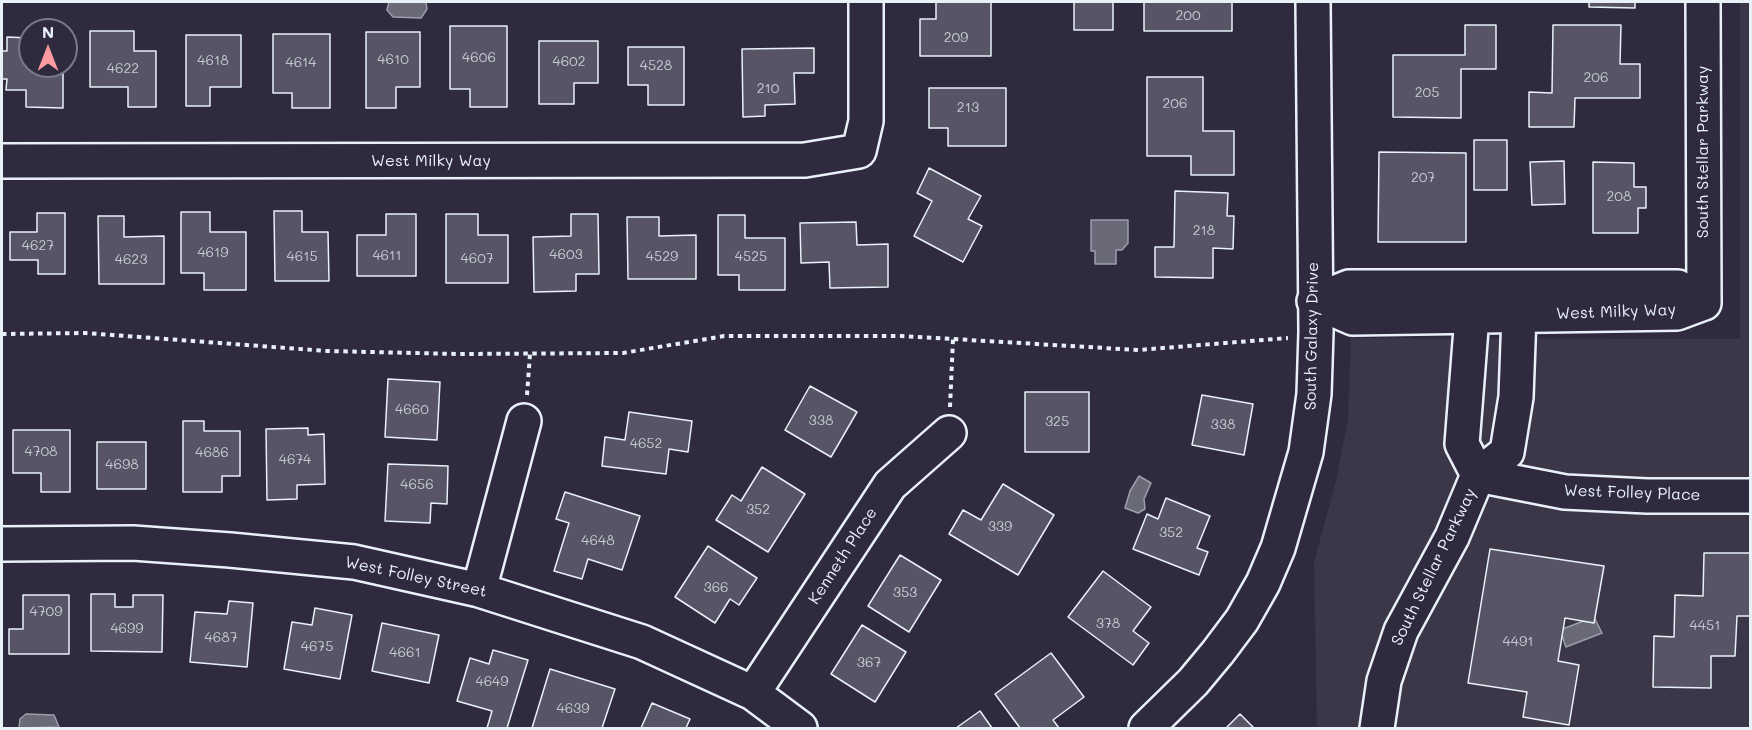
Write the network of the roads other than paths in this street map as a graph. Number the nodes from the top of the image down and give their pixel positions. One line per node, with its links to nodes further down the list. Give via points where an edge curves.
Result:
1 (866, 2): 4 (street, West Milky Way, via 866,121 859,151 805,160)
2 (1313, 2): 8 (street, South Galaxy Drive)
3 (1703, 2): 6 (street, South Stellar Parkway)
4 (2, 161)
5 (1496, 287): 6 (street, West Milky Way, via 1678,287); 7 (street); 8 (street, West Milky Way, via 1349,287); 9 (street)
6 (1704, 303): 7 (street, West Milky Way, via 1677,313)
7 (1519, 315): 9 (street, West Milky Way); 11 (street, South Stellar Parkway)
8 (1315, 316): 9 (street, West Milky Way); 20 (street, South Galaxy Drive, via 1314,394 1306,452 1278,548 1242,620 1193,682)
9 (1472, 316): 10 (street, South Stellar Parkway)
10 (1468, 394): 11 (street); 14 (street, South Stellar Parkway, via 1462,444)
11 (1516, 397): 14 (street, South Stellar Parkway, via 1508,452)
12 (524, 421): 17 (street)
13 (949, 433): 18 (street, Kenneth Place, via 890,485)
14 (1478, 475): 15 (street, West Folley Place, via 1574,493); 21 (street, South Stellar Parkway, via 1461,518 1397,639 1384,681)
15 (1750, 496)
16 (2, 544): 17 (street, West Folley Street, via 133,543 230,549 354,562)
17 (479, 590): 18 (street, West Folley Street, via 642,642)
18 (753, 693): 19 (street, West Folley Street)
19 (800, 729)
20 (1146, 729)
21 (1377, 729)

